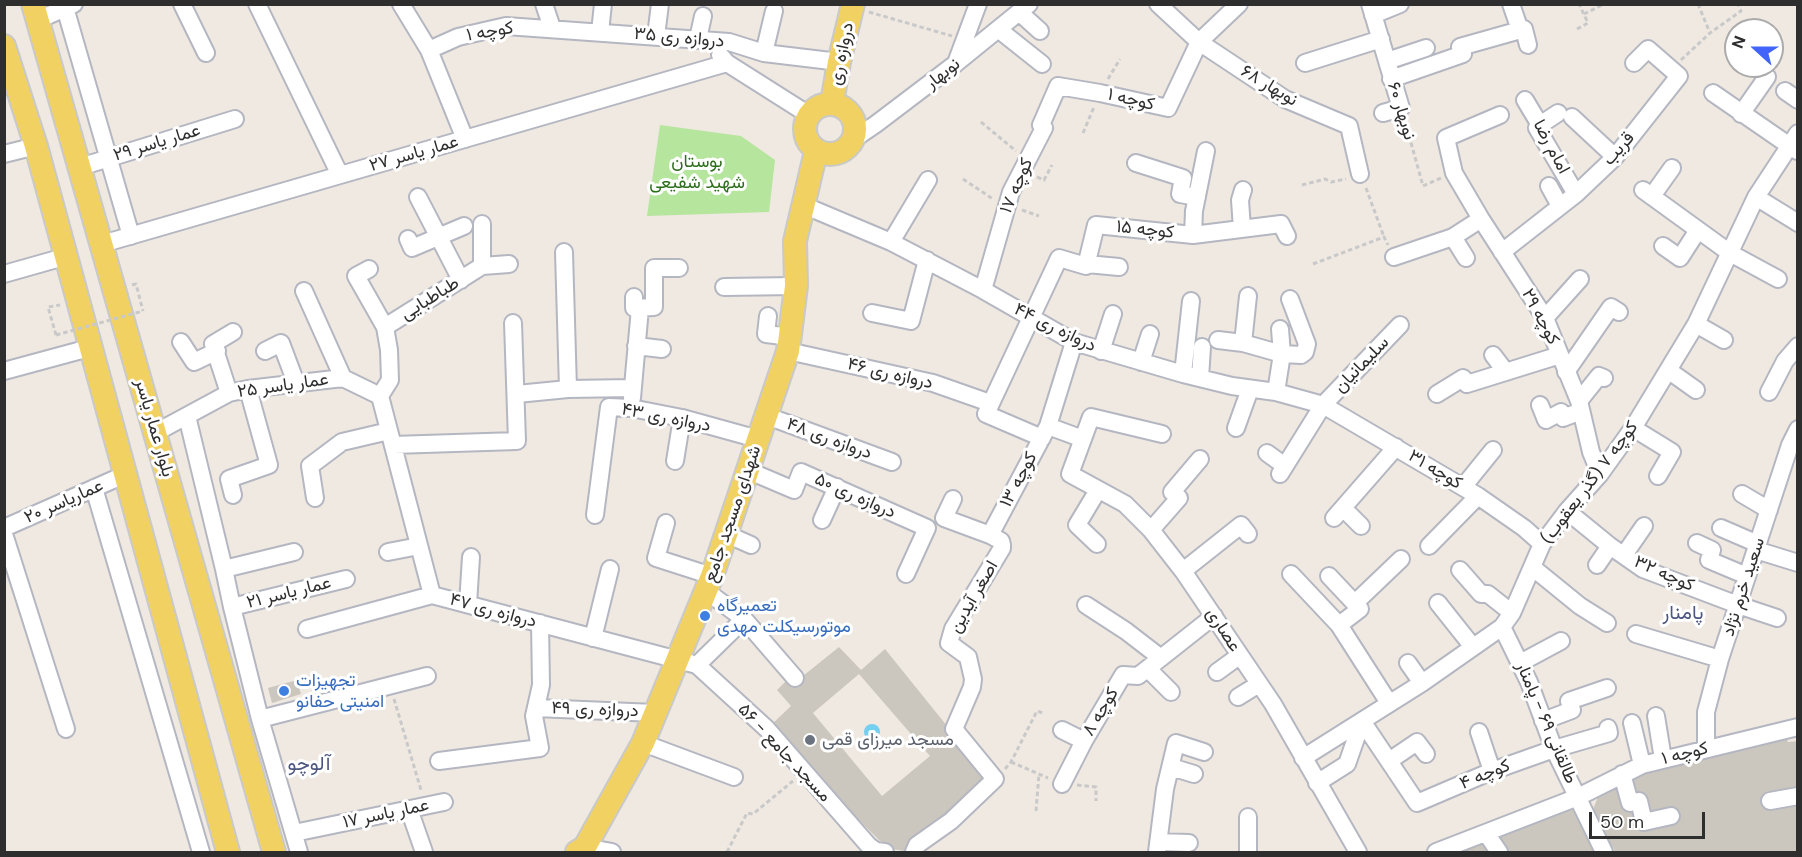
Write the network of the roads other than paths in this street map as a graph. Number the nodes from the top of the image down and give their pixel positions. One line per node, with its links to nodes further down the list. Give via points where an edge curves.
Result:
1 (182, 4): 31 (street)
2 (257, 4): 65 (street)
3 (401, 4): 30 (street)
4 (544, 4): 19 (street)
5 (603, 4): 22 (street)
6 (660, 4): 23 (street)
7 (978, 4): 38 (street)
8 (1158, 4): 27 (street, نوبهار ۶۸)
9 (1239, 4): 27 (street)
10 (1400, 4): 15 (street)
11 (1511, 4): 41 (street, via 1524,34 1460,46 1463,54)
12 (68, 6): 17 (street); 60 (street)
13 (853, 6): 34 (main road, دروازه ری)
14 (1024, 8): 20 (street, نوبهار); 21 (street)
15 (1372, 10): 25 (street, نوبهار ۶۰)
16 (774, 11): 32 (street)
17 (36, 12): 62 (main road, بلوار عمار یاسر)
18 (703, 16): 24 (street)
19 (552, 28): 22 (street, دروازه ری ۳۵); 30 (street, کوچه ۱, via 489,28)
20 (998, 29): 38 (street, نوبهار); 39 (street)
21 (1040, 31)
22 (600, 32): 23 (street, دروازه ری ۳۵)
23 (656, 36): 24 (street, دروازه ری ۳۵)
24 (698, 39): 26 (street, دروازه ری ۳۵)
25 (1381, 39): 33 (street, نوبهار ۶۰); 36 (street)
26 (724, 41): 32 (street, دروازه ری ۳۵); 35 (street, via 719,51)
27 (1198, 42): 42 (street, کوچه ۱, via 1168,108); 64 (street, نوبهار ۶۸, via 1285,99 1349,126)
28 (4, 46): 55 (main road)
29 (1426, 48): 33 (street)
30 (429, 50): 52 (street)
31 (206, 53)
32 (764, 53): 34 (street, دروازه ری ۳۵)
33 (1387, 61): 41 (street, نوبهار ۶۰)
34 (839, 62): 45 (main road, دروازه ری)
35 (728, 63): 48 (street); 52 (street, عمار یاسر ۲۷)
36 (1305, 63)
37 (1634, 63): 59 (street, قریب, via 1648,49 1679,76)
38 (955, 64): 53 (street, نوبهار)
39 (1042, 64)
40 (1766, 78): 47 (street)
41 (1391, 79): 46 (street, نوبهار ۶۰, via 1401,108)
42 (1058, 86): 109 (street, کوچه ۱۷, via 1041,125 1044,128 1011,192)
43 (1713, 93): 47 (street)
44 (1525, 100): 51 (street, امام رضا)
45 (832, 103): 48 (main road, via 815,108); 53 (main road, via 844,107 852,116 856,127)
46 (1383, 113)
47 (1742, 114): 54 (street)
48 (809, 115): 56 (main road, via 805,135)
49 (1500, 115): 75 (street, کوچه ۲۹, via 1446,138 1454,173)
50 (235, 119): 60 (street, عمار یاسر ۲۹)
51 (1540, 125): 59 (street, via 1565,115); 69 (street, امام رضا, via 1537,128)
52 (465, 139): 65 (street, عمار یاسر ۲۷)
53 (854, 139): 56 (main road, via 838,153)
54 (1795, 143): 72 (street, کوچه ۷ (گذر یعقوب))
55 (36, 146): 58 (street); 93 (main road)
56 (816, 151): 73 (main road, شهدای مسجد جامع)
57 (1206, 151): 71 (street)
58 (4, 154)
59 (1615, 157): 69 (street, قریب)
60 (110, 158): 62 (street, عمار یاسر ۲۹); 82 (street)
61 (1137, 163): 71 (street, via 1183,178 1180,194)
62 (80, 167): 88 (main road, بلوار عمار یاسر)
63 (1672, 168): 80 (street, via 1647,193)
64 (1360, 174)
65 (340, 175): 82 (street, عمار یاسر ۲۷)
66 (928, 180): 87 (street)
67 (1549, 186): 74 (street)
68 (1243, 190): 79 (street)
69 (1576, 194): 74 (street, قریب)
70 (418, 197): 83 (street)
71 (1197, 197): 81 (street)
72 (1756, 197): 76 (street); 92 (street, کوچه ۷ (گذر یعقوب))
73 (803, 205): 87 (street, دروازه ری ۴۴); 107 (main road, شهدای مسجد جامع, via 795,241)
74 (1560, 206): 91 (street, قریب, via 1533,217)
75 (1481, 219): 85 (street); 91 (street, کوچه ۲۹)
76 (1797, 223)
77 (482, 224): 99 (street)
78 (464, 226): 83 (street)
79 (1242, 229): 81 (street, کوچه ۱۵); 84 (street, کوچه ۱۵, via 1281,224)
80 (1698, 230): 89 (street, via 1680,258); 92 (street)
81 (1193, 235): 98 (street, کوچه ۱۵, via 1096,225)
82 (131, 236): 88 (street, عمار یاسر ۲۷)
83 (438, 236): 86 (street, via 412,248); 106 (street)
84 (1287, 236)
85 (1453, 237): 94 (street); 95 (street)
86 (408, 239)
87 (891, 242): 96 (street, دروازه ری ۴۴)
88 (102, 244): 178 (main road, بلوار عمار یاسر)
89 (1663, 246)
90 (564, 252): 155 (street)
91 (1502, 252): 119 (street, کوچه ۲۹)
92 (1730, 253): 105 (street); 122 (street, کوچه ۷ (گذر یعقوب))
93 (64, 257): 103 (street); 136 (main road)
94 (1394, 257)
95 (1466, 258)
96 (927, 260): 109 (street, دروازه ری ۴۴); 115 (street, via 911,321)
97 (508, 264): 99 (street, طباطبایی)
98 (1087, 264): 101 (street); 118 (street, via 1059,258)
99 (482, 266): 106 (street, طباطبایی)
100 (679, 267): 133 (street, via 654,268 654,307 637,302)
101 (1119, 267)
102 (369, 269): 123 (street, via 356,276)
103 (4, 274)
104 (1580, 279): 119 (street)
105 (1778, 279)
106 (461, 280): 123 (street, طباطبایی)
107 (796, 286): 108 (street); 132 (main road, شهدای مسجد جامع)
108 (724, 287)
109 (983, 290): 118 (street, دروازه ری ۴۴)
110 (304, 291): 151 (street)
111 (1248, 296): 131 (street)
112 (1290, 299): 141 (street, via 1307,344 1301,355)
113 (1191, 301): 150 (street)
114 (1619, 312): 149 (street, via 1611,307)
115 (872, 314)
116 (1113, 314): 140 (street)
117 (768, 316): 132 (street, دروازه ری ۴۶, via 766,334)
118 (1030, 317): 130 (street, دروازه ری ۴۴); 170 (street)
119 (1545, 318): 143 (street, کوچه ۲۹)
120 (513, 322): 163 (street)
121 (1400, 324): 166 (street, سلیمانیان)
122 (1696, 324): 128 (street); 146 (street, کوچه ۷ (گذر یعقوب))
123 (385, 327): 165 (street, طباطبایی, via 390,380)
124 (1280, 329): 141 (street)
125 (233, 332): 138 (street, via 213,344)
126 (1150, 334): 144 (street)
127 (1218, 340): 131 (street)
128 (1724, 340)
129 (181, 342): 138 (street, via 194,362)
130 (1074, 342): 140 (street, دروازه ری ۴۴); 177 (street, کوچه ۱۳)
131 (1243, 343): 141 (street)
132 (790, 344): 170 (street, دروازه ری ۴۶, via 933,383); 172 (main road, شهدای مسجد جامع)
133 (636, 346): 137 (street); 156 (street)
134 (1202, 346): 152 (street)
135 (1797, 346): 145 (street)
136 (89, 348): 147 (street); 192 (main road)
137 (662, 349)
138 (217, 351): 162 (street)
139 (265, 351): 154 (street, via 281,343)
140 (1101, 351): 144 (street, دروازه ری ۴۴)
141 (1282, 354): 160 (street)
142 (1493, 355): 148 (street)
143 (1560, 355): 148 (street); 149 (street, کوچه ۲۹)
144 (1141, 362): 150 (street, دروازه ری ۴۴)
145 (1791, 365): 161 (street)
146 (1668, 370): 159 (street); 175 (street, کوچه ۷ (گذر یعقوب))
147 (4, 371)
148 (1506, 372): 164 (street, via 1467,384 1463,378)
149 (1566, 372): 168 (street, کوچه ۲۹)
150 (1183, 374): 152 (street, دروازه ری ۴۴)
151 (342, 378): 154 (street, عمار یاسر ۲۵); 165 (street, عمار یاسر ۲۵)
152 (1200, 378): 158 (street, دروازه ری ۴۴)
153 (1604, 378): 168 (street, via 1599,375)
154 (296, 383): 157 (street, عمار یاسر ۲۵)
155 (568, 388): 156 (street); 163 (street)
156 (632, 388): 169 (street)
157 (248, 389): 162 (street, عمار یاسر ۲۵); 199 (street, via 269,465 229,479)
158 (1250, 389): 160 (street, دروازه ری ۴۴); 174 (street)
159 (1696, 390)
160 (1276, 392): 166 (street, دروازه ری ۴۴)
161 (1768, 392)
162 (229, 393): 171 (street, عمار یاسر ۲۵)
163 (517, 394): 180 (street, via 517,441)
164 (1437, 394)
165 (380, 396): 180 (street)
166 (1323, 405): 183 (street, کوچه ۳۱); 186 (street, سلیمانیان, via 1282,470)
167 (1540, 405): 168 (street, via 1546,420 1561,412 1563,417)
168 (1580, 406): 191 (street, کوچه ۲۹)
169 (631, 408): 173 (street, دروازه ری ۴۳); 205 (street, دروازه ری ۴۳, via 609,407)
170 (988, 408): 177 (street, دروازه ری ۴۶)
171 (187, 416): 178 (street, عمار یاسر ۲۵); 233 (street)
172 (766, 416): 181 (main road, شهدای مسجد جامع); 189 (street, دروازه ری ۴۸)
173 (682, 418): 181 (street, دروازه ری ۴۳); 188 (street)
174 (1236, 428)
175 (1633, 428): 191 (street, کوچه ۷ (گذر یعقوب)); 193 (street, via 1672,452)
176 (1797, 429): 184 (street, سعید خرم نژاد)
177 (1045, 432): 182 (street, دروازه ری ۴۶); 217 (street, کوچه ۱۳)
178 (155, 433): 323 (main road, بلوار عمار یاسر)
179 (1162, 434): 182 (street, via 1091,417)
180 (391, 438): 200 (street, via 342,442 310,466); 222 (street)
181 (758, 439): 190 (main road, شهدای مسجد جامع)
182 (1083, 439): 197 (street, عصاری, via 1070,474)
183 (1396, 447): 194 (street, کوچه ۳۱); 209 (street, via 1338,513)
184 (1794, 447): 203 (street, سعید خرم نژاد)
185 (1493, 450): 194 (street)
186 (1267, 453)
187 (1200, 459): 213 (street, via 1172,492 1179,498)
188 (675, 461)
189 (892, 462)
190 (747, 470): 196 (street, دروازه ری ۵۰, via 794,490 801,472); 215 (main road, شهدای مسجد جامع)
191 (1600, 474): 204 (street, کوچه ۷ (گذر یعقوب))
192 (124, 475): 195 (street, عماریاسر ۲۰); 322 (main road)
193 (1658, 476)
194 (1463, 487): 202 (street, کوچه ۳۱)
195 (94, 488): 211 (street, عماریاسر ۲۰); 321 (street)
196 (837, 488): 207 (street); 237 (street, دروازه ری ۵۰, via 927,528)
197 (1098, 490): 213 (street, عصاری, via 1125,504); 219 (street, via 1077,525)
198 (1742, 494): 203 (street)
199 (233, 495)
200 (315, 498)
201 (953, 499): 217 (street, اصغر آیدین, via 944,518)
202 (1484, 501): 206 (street); 220 (street, کوچه ۳۱); 223 (street)
203 (1769, 510): 224 (street, سعید خرم نژاد)
204 (1567, 511): 220 (street, کوچه ۷ (گذر یعقوب)); 225 (street, کوچه ۳۲)
205 (595, 515)
206 (1479, 518)
207 (822, 520)
208 (666, 523): 242 (street, via 656,558)
209 (1361, 526)
210 (1644, 526): 225 (street)
211 (4, 528)
212 (1722, 528): 224 (street)
213 (1151, 530): 236 (street, عصاری)
214 (4, 534): 288 (street)
215 (726, 534): 221 (street); 242 (main road, شهدای مسجد جامع)
216 (1248, 534): 236 (street, via 1240,525)
217 (990, 535): 328 (street, اصغر آیدین, via 1000,541 1002,548 949,643 968,657 973,679 954,729 995,779 951,820 916,845)
218 (1697, 543): 240 (street, via 1712,550 1709,560)
219 (1097, 544)
220 (1542, 544): 232 (street, کوچه ۷ (گذر یعقوب))
221 (751, 545)
222 (419, 546): 227 (street); 243 (street)
223 (1429, 546)
224 (1757, 547): 230 (street); 240 (street, سعید خرم نژاد)
225 (1617, 551): 231 (street); 248 (street, کوچه ۳۲, via 1643,569)
226 (294, 552): 233 (street)
227 (388, 552)
228 (471, 557): 246 (street)
229 (1401, 559): 244 (street)
230 (1797, 563)
231 (1597, 565)
232 (1532, 567): 250 (street, کوچه ۷ (گذر یعقوب)); 255 (street)
233 (224, 568): 249 (street)
234 (610, 569): 260 (street)
235 (1460, 570): 250 (street, via 1481,594 1488,594)
236 (1183, 571): 251 (street, عصاری)
237 (906, 574)
238 (1291, 574): 256 (street)
239 (1329, 576): 244 (street)
240 (1748, 576): 248 (street, سعید خرم نژاد)
241 (346, 579): 249 (street, عمار یاسر ۲۱)
242 (709, 584): 253 (street); 266 (main road, شهدای مسجد جامع)
243 (432, 595): 246 (street, دروازه ری ۴۷); 258 (street, دروازه ری ۴۷)
244 (1356, 602): 256 (street, via 1360,609)
245 (1438, 603): 262 (street)
246 (468, 604): 254 (street, دروازه ری ۴۷)
247 (1086, 605): 264 (street)
248 (1738, 605): 252 (street, کوچه ۳۲); 265 (street, سعید خرم نژاد)
249 (231, 607): 282 (street)
250 (1512, 613): 257 (street, کوچه ۷ (گذر یعقوب))
251 (1214, 616): 263 (street, عصاری); 264 (street, کوچه ۸)
252 (1777, 618)
253 (744, 619): 266 (street); 272 (street)
254 (540, 623): 260 (street, دروازه ری ۴۷); 279 (street, via 541,685)
255 (1607, 623)
256 (1339, 625): 278 (street)
257 (1502, 627): 262 (street, کوچه ۷ (گذر یعقوب)); 268 (street, طالقانی ۶۹ - پامنار)
258 (307, 629)
259 (1636, 634): 265 (street)
260 (593, 638): 266 (street, دروازه ری ۴۷)
261 (1561, 641): 268 (street)
262 (1473, 647): 273 (street, کوچه ۷ (گذر یعقوب))
263 (1239, 656): 270 (street); 274 (street, عصاری)
264 (1161, 658): 269 (street, کوچه ۸)
265 (1720, 659): 293 (street, سعید خرم نژاد, via 1706,712)
266 (688, 663): 280 (main road, شهدای مسجد جامع); 327 (street, ۵۶ - مسجد جامع, via 767,729 869,846)
267 (1408, 663): 273 (street)
268 (1520, 663): 284 (street, طالقانی ۶۹ - پامنار)
269 (1148, 669): 276 (street); 291 (street, کوچه ۸, via 1138,676 1123,675)
270 (1217, 672)
271 (427, 676): 282 (street)
272 (795, 678)
273 (1422, 683): 278 (street, کوچه ۷ (گذر یعقوب))
274 (1259, 684): 277 (street); 297 (street, عصاری)
275 (1607, 688): 284 (street, via 1569,701 1572,710)
276 (1171, 692)
277 (1238, 697)
278 (1389, 703): 283 (street, کوچه ۷ (گذر یعقوب))
279 (536, 708): 280 (street, دروازه ری ۴۹); 299 (street, via 540,748)
280 (655, 713): 292 (main road, شهدای مسجد جامع)
281 (1656, 716): 298 (street)
282 (260, 719): 316 (street)
283 (1362, 721): 297 (street, کوچه ۷ (گذر یعقوب)); 300 (street); 307 (street, via 1347,764)
284 (1543, 721): 294 (street, طالقانی ۶۹ - پامنار)
285 (1632, 723): 301 (street)
286 (1797, 727): 293 (street, کوچه ۱)
287 (1608, 728): 294 (street, کوچه ۴, via 1609,733)
288 (66, 729)
289 (1062, 730): 291 (street)
290 (1479, 732): 303 (street)
291 (1084, 741): 308 (street, کوچه ۸)
292 (643, 743): 306 (street); 320 (main road, شهدای مسجد جامع)
293 (1706, 748): 298 (street, کوچه ۱)
294 (1554, 749): 303 (street, کوچه ۴); 310 (street, طالقانی ۶۹ - پامنار)
295 (1204, 752): 302 (street, via 1176,743)
296 (1426, 754): 300 (street, via 1417,741)
297 (1303, 758): 307 (street, عصاری)
298 (1663, 759): 301 (street, کوچه ۱)
299 (439, 761)
300 (1389, 761): 303 (street, کوچه ۴, via 1417,803)
301 (1642, 765): 305 (street, کوچه ۱)
302 (1170, 767): 304 (street); 319 (street)
303 (1492, 771)
304 (1194, 774)
305 (1622, 774): 310 (street, کوچه ۱); 314 (street, via 1630,803 1639,801 1644,822)
306 (734, 777)
307 (1317, 783): 330 (street, عصاری)
308 (1062, 784)
309 (1797, 796): 311 (street)
310 (1578, 797): 317 (street, کوچه ۱); 333 (street, طالقانی ۶۹ - پامنار)
311 (1770, 801)
312 (444, 802): 313 (street, عمار یاسر ۱۷)
313 (418, 807): 316 (street, عمار یاسر ۱۷); 325 (street)
314 (1671, 816)
315 (1248, 817): 329 (street)
316 (294, 833): 324 (street)
317 (1486, 833): 331 (street, کوچه ۱); 332 (street)
318 (1189, 843): 319 (street)
319 (1158, 847)
320 (581, 850): 326 (street)
321 (201, 852)
322 (228, 852)
323 (274, 852)
324 (299, 852)
325 (424, 852)
326 (612, 852)
327 (885, 852)
328 (914, 852)
329 (1248, 852)
330 (1358, 852)
331 (1436, 852)
332 (1499, 852)
333 (1604, 852)

